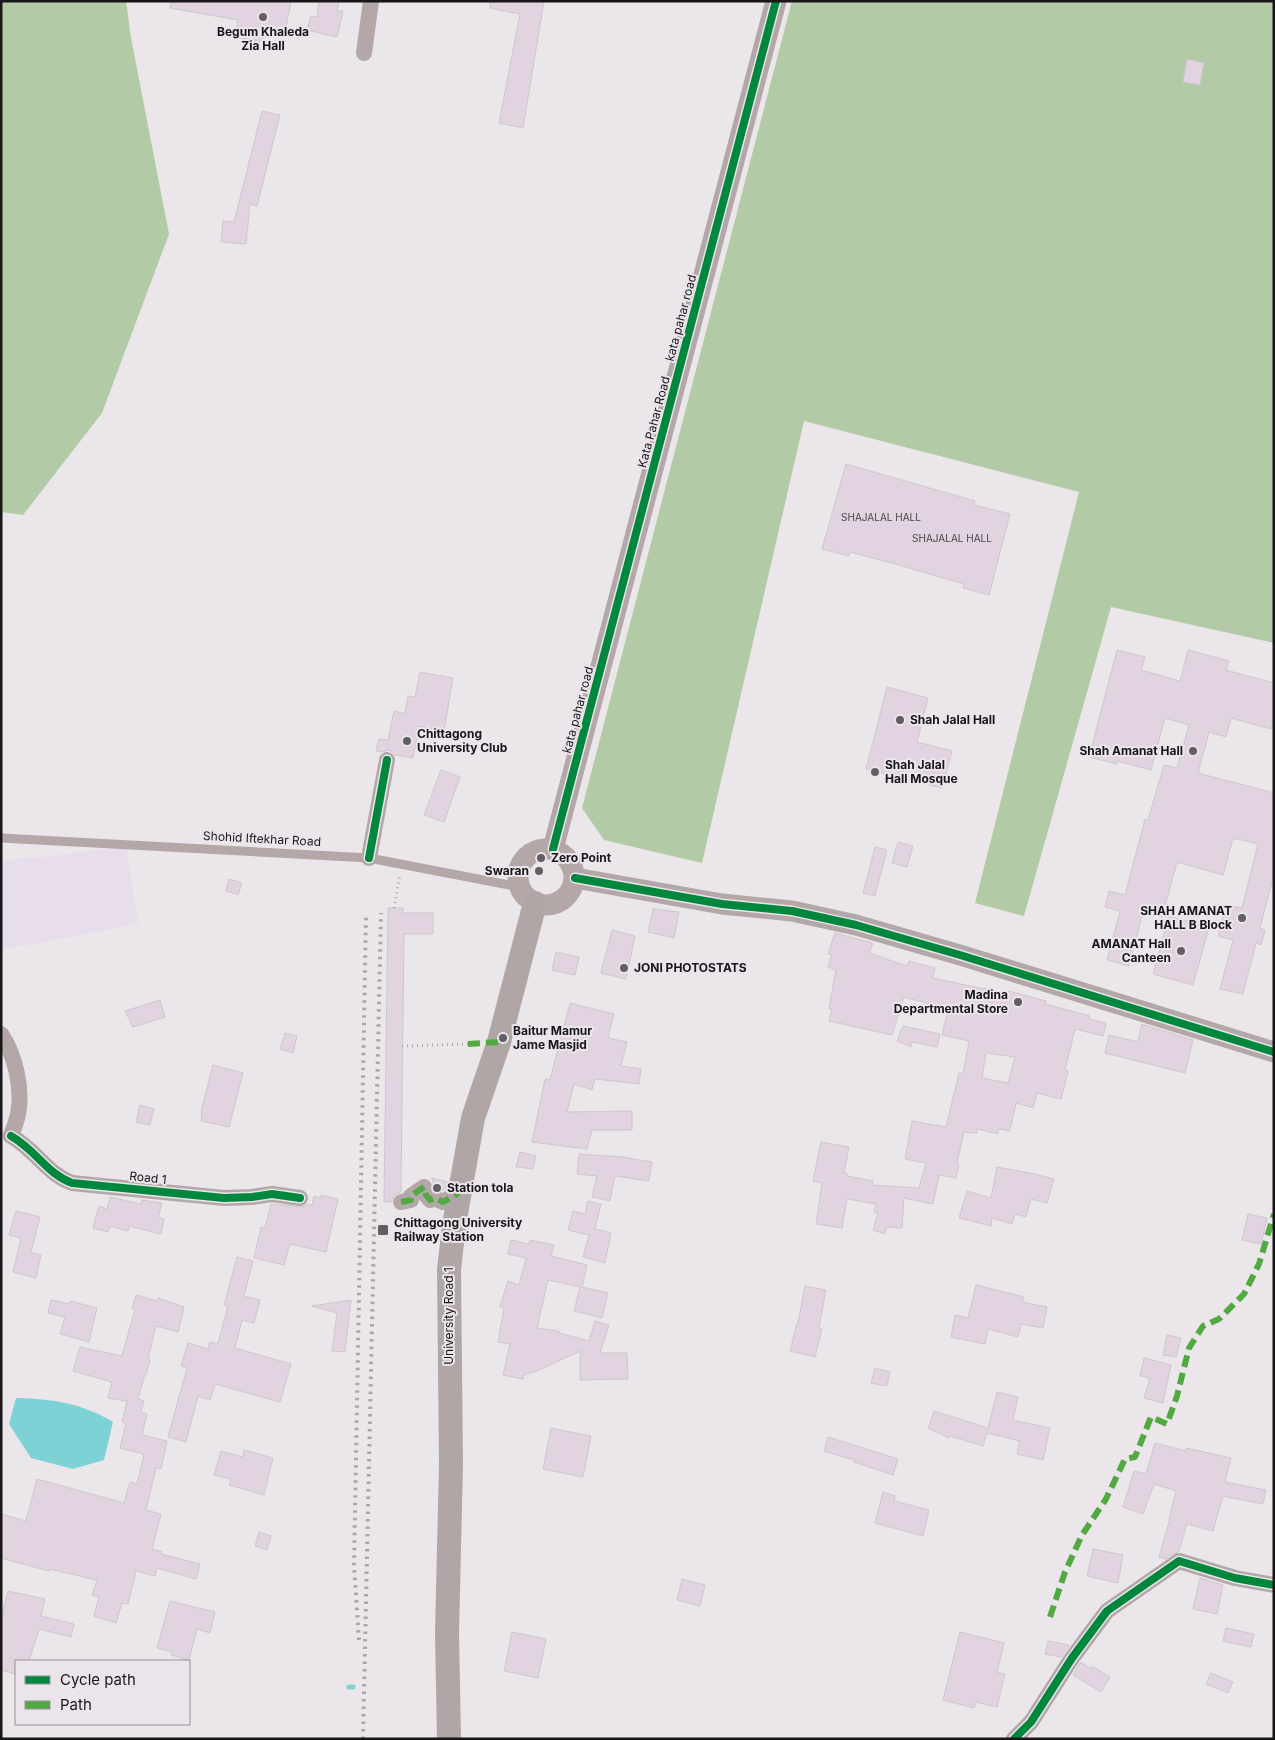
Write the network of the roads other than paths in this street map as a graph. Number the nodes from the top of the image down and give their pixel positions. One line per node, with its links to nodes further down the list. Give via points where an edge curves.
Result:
1 (371, 1): 3 (street)
2 (776, 1): 5 (street, kata pahar road); 7 (street, Kata Pahar Road)
3 (364, 53)
4 (387, 760): 8 (street)
5 (562, 815)
6 (1, 838): 8 (lane, Shohid Iftekhar Road)
7 (553, 849): 9 (street, via 567,856); 10 (street, via 536,850 522,861 518,879)
8 (369, 858): 10 (lane, Shohid Iftekhar Road)
9 (575, 878): 10 (street, via 573,887 562,901 544,905); 12 (street, via 722,904 792,911 856,925)
10 (528, 895): 14 (main road, University Road 1, via 497,1048 473,1118)
11 (1, 1034): 13 (street, via 9,1045 20,1092 18,1114)
12 (1274, 1052)
13 (6, 1137): 15 (street, Road 1, via 30,1149 61,1179 72,1183 224,1198 272,1194)
14 (459, 1193): 16 (street, via 443,1202 435,1198 430,1200 424,1187 411,1196 411,1200); 18 (main road, University Road 1, via 449,1270)
15 (300, 1198)
16 (401, 1202)
17 (1274, 1586): 19 (street, via 1179,1561 1106,1611 1031,1722)
18 (449, 1739)
19 (1014, 1739)

